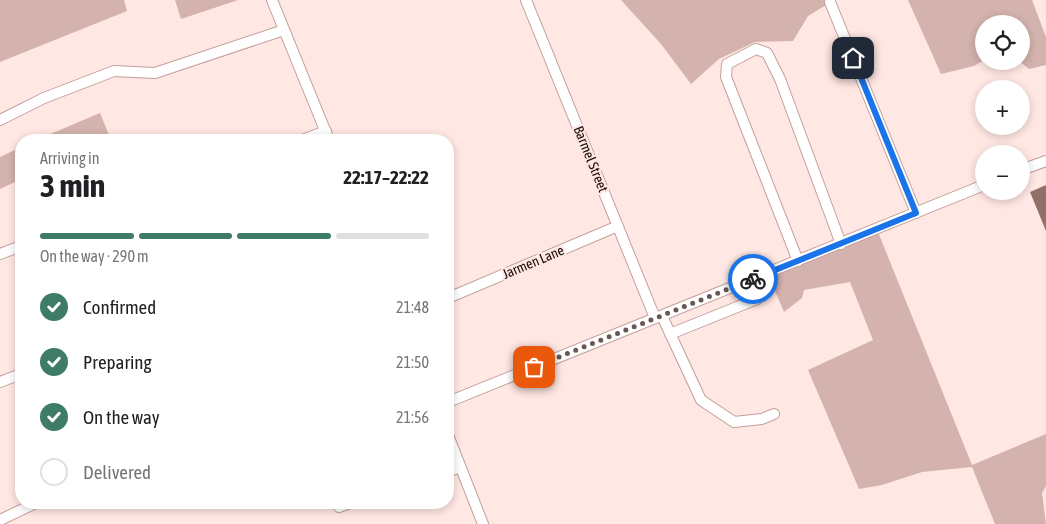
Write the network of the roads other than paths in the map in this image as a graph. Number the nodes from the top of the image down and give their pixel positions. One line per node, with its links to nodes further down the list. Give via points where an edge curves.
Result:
1 (272, 0): 4 (street)
2 (526, 0): 11 (street, Barmel Street)
3 (830, 2): 10 (street)
4 (284, 30): 5 (street, via 154,73 114,71 44,98); 6 (street)
5 (0, 120)
6 (327, 134)
7 (1046, 161): 8 (street)
8 (1030, 167)
9 (975, 190): 10 (street)
10 (916, 213): 12 (street)
11 (618, 226): 17 (street, Jarmen Lane); 18 (street, Barmel Street)
12 (841, 244): 15 (street); 15 (street, via 780,79 767,53 756,49 727,64 726,78)
13 (15, 248): 14 (street)
14 (0, 254)
15 (798, 261): 16 (street)
16 (754, 279): 18 (street); 19 (street, via 759,294 757,299)
17 (454, 295)
18 (659, 317): 19 (street, Barmel Street); 22 (street)
19 (670, 334): 23 (street, Barmel Street, via 702,400 720,414 734,422 762,419)
20 (15, 376): 21 (street)
21 (0, 382)
22 (454, 400)
23 (774, 414)
24 (454, 451): 25 (street)
25 (460, 467): 26 (street); 29 (street)
26 (454, 470)
27 (23, 509): 28 (street)
28 (0, 520)
29 (483, 524)

